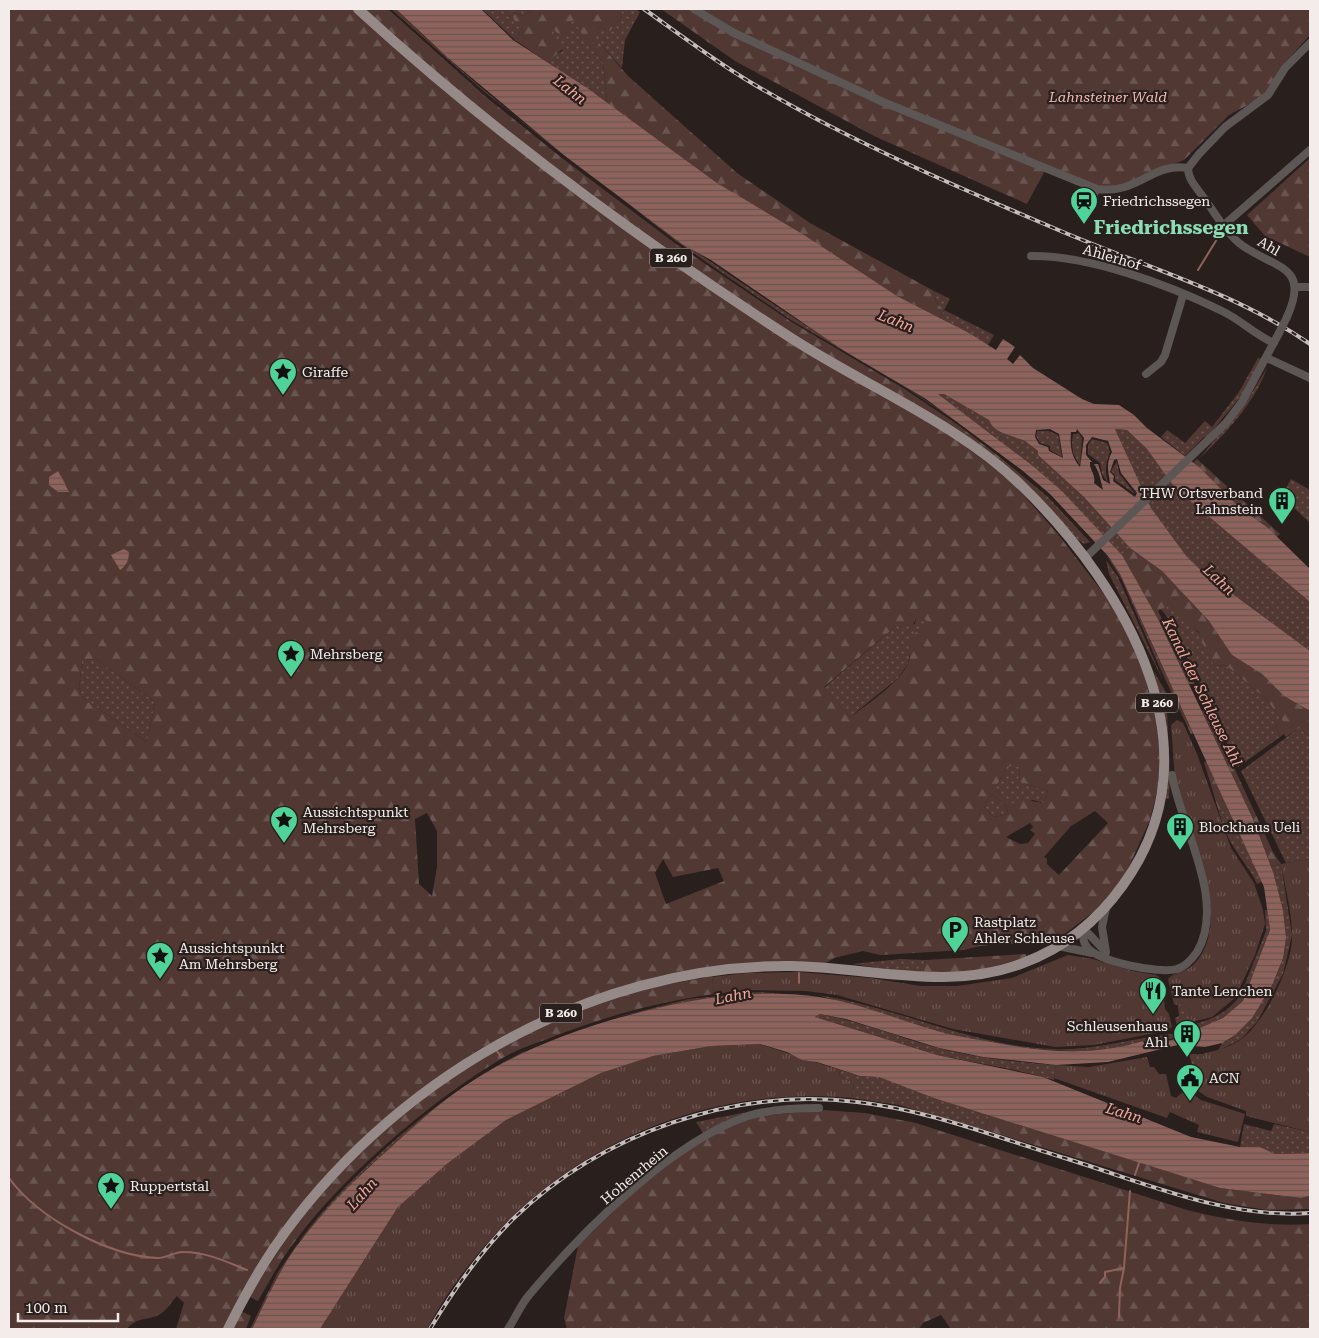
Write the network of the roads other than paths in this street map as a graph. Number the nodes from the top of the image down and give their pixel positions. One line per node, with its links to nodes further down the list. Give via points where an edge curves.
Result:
1 (358, 9): 17 (main road, B 260, via 420,64 614,219 794,341 935,421 984,455 1025,489)
2 (694, 9): 6 (street, via 734,33 883,102)
3 (1310, 43): 5 (street, via 1285,68 1268,95 1218,134)
4 (1310, 150): 8 (street)
5 (1188, 168): 6 (street, via 1169,167 1134,186); 8 (street, Ahl, via 1191,181)
6 (1097, 190): 7 (street)
7 (1081, 215)
8 (1224, 224): 10 (street, Ahl, via 1242,245 1287,272)
9 (1031, 256): 12 (street, Ahlerhof, via 1052,255 1088,263)
10 (1296, 286): 11 (street); 13 (street, bridge, via 1294,302)
11 (1310, 288)
12 (1183, 295): 13 (street, Ahlerhof, via 1221,310); 15 (street, via 1165,355)
13 (1274, 343): 14 (street)
14 (1267, 358): 16 (street); 17 (street, via 1242,402 1209,441)
15 (1146, 374)
16 (1310, 378)
17 (1088, 556): 19 (main road, B 260, via 1141,650 1155,693 1164,740 1164,776 1152,829 1139,862)
18 (1172, 775): 22 (street, via 1204,887 1207,910 1205,934 1196,954 1179,969 1147,969)
19 (1107, 906): 20 (main road, B 260); 22 (street, via 1102,927)
20 (1084, 928): 21 (main road, B 260); 22 (street, via 1086,947)
21 (1058, 946): 22 (street); 24 (main road, B 260, via 1019,965 972,976 920,978 865,970 790,966 672,979 621,992 528,1028 461,1066 424,1093 337,1172 273,1249)
22 (1105, 956)
23 (819, 1108): 25 (street, Hohenrhein, via 760,1113 716,1130 696,1142 636,1187 575,1243 528,1296)
24 (228, 1329)
25 (508, 1329)

